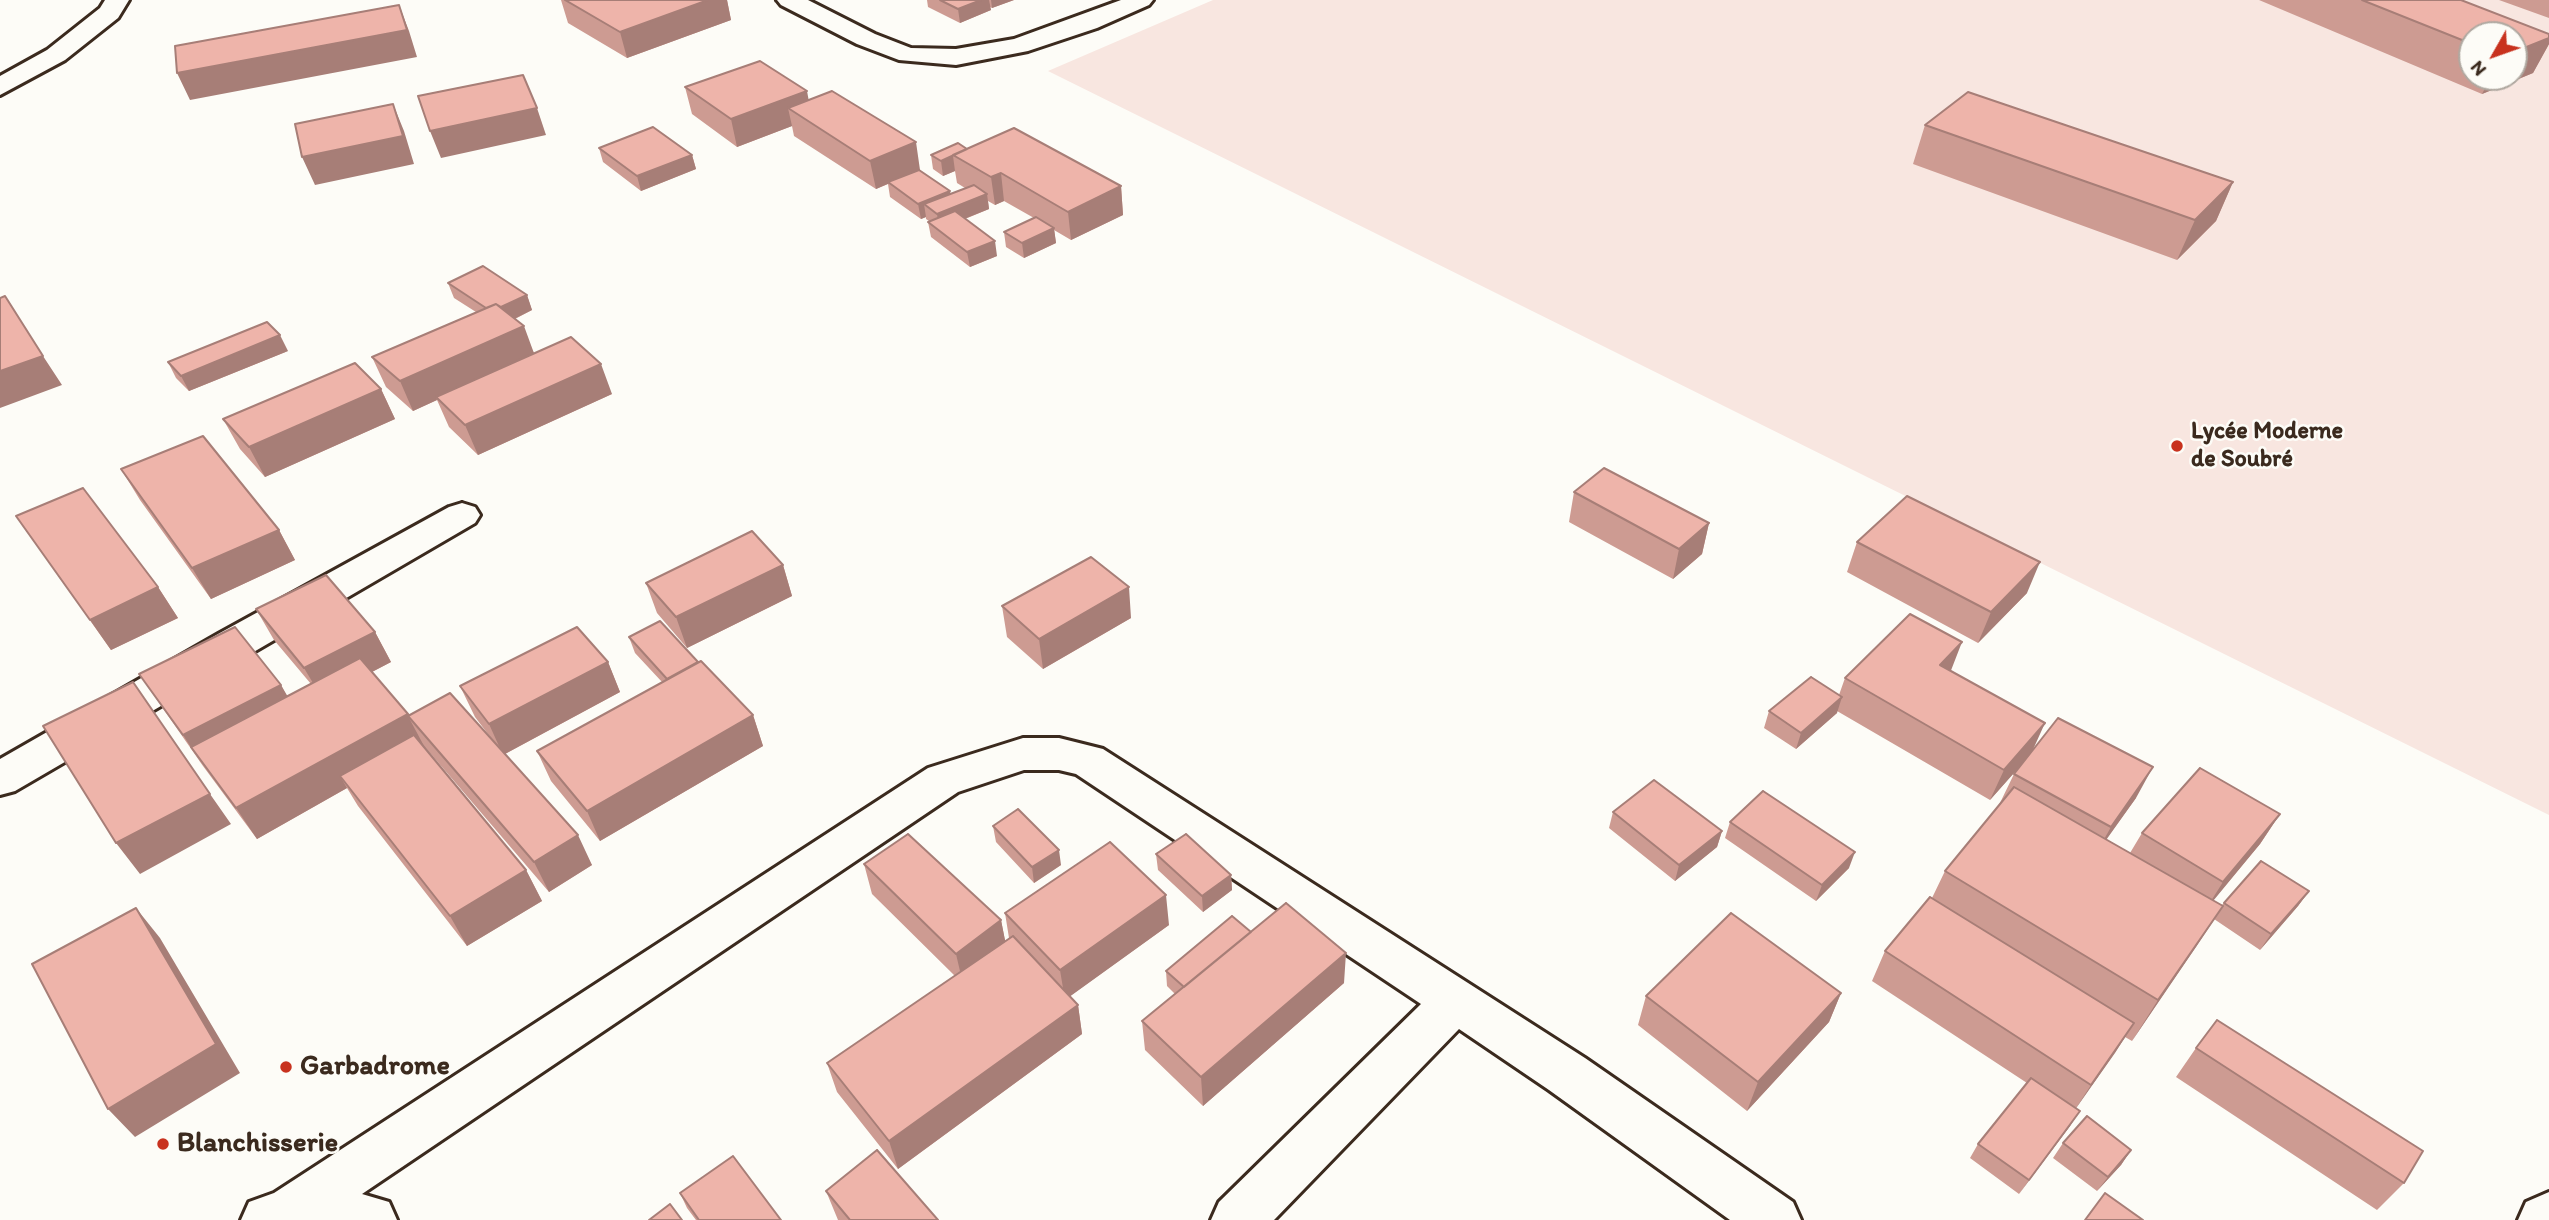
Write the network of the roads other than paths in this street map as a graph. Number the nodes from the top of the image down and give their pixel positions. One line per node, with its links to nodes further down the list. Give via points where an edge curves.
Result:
1 (117, 0): 4 (street, via 108,13 56,55)
2 (789, 0): 3 (street, via 908,55 956,57 1019,46)
3 (1141, 0)
4 (0, 87)
5 (462, 516): 6 (street)
6 (0, 779)
7 (1455, 1001): 8 (street, via 1088,760 1023,754 943,780); 10 (street); 11 (street)
8 (278, 1216): 9 (street)
9 (370, 1220)
10 (1238, 1220)
11 (1774, 1220)

